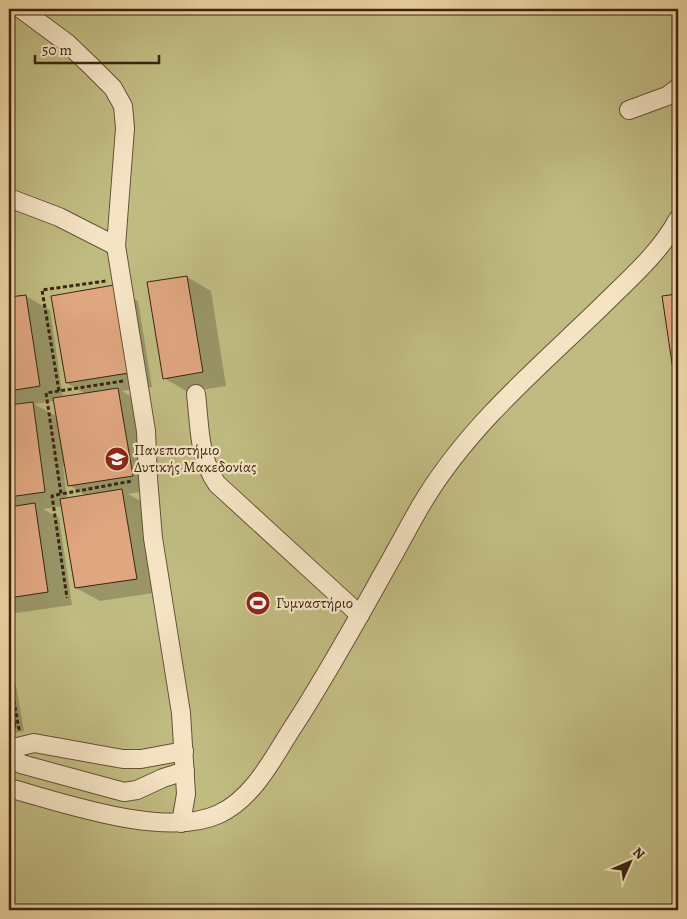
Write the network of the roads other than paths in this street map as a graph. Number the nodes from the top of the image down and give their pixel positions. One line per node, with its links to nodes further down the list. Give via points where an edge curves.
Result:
1 (21, 9): 6 (street, via 92,67 113,88 123,106 125,128)
2 (678, 88): 3 (street, via 667,96)
3 (629, 110)
4 (9, 198): 6 (street, via 59,217)
5 (678, 219): 8 (street, via 632,276 523,380 447,466)
6 (116, 246): 10 (street, via 146,431 153,538 181,713)
7 (196, 394): 8 (street, via 208,471 218,484)
8 (360, 615): 15 (street, via 279,750 247,794 218,815)
9 (10, 749): 11 (street, via 34,742 122,759); 13 (street, via 22,764 124,792 137,790)
10 (184, 751): 11 (street); 12 (street)
11 (159, 756): 13 (street)
12 (186, 770): 13 (street); 15 (street)
13 (163, 778)
14 (9, 788): 15 (street, via 107,814 156,823)
15 (181, 822)

